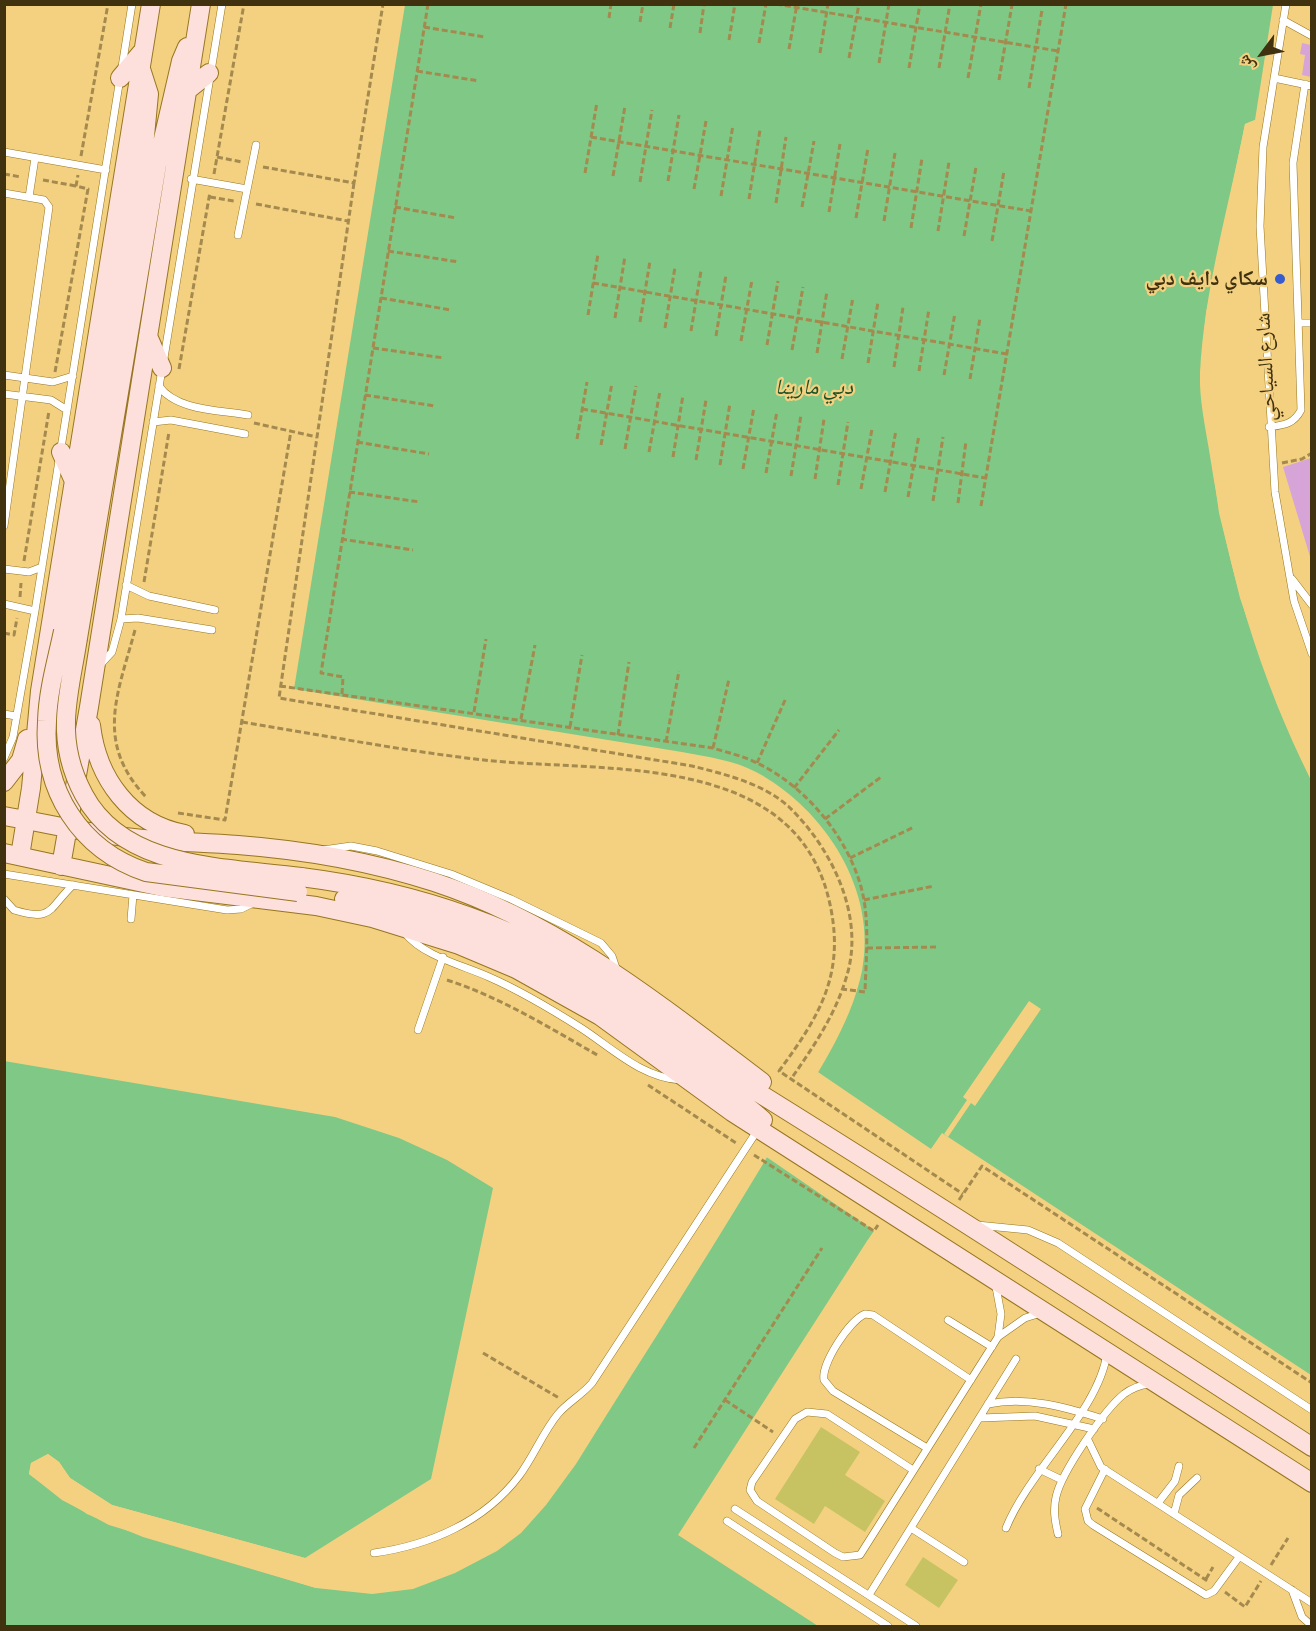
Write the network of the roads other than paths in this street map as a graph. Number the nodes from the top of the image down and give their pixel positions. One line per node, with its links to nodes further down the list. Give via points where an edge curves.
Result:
1 (132, 4): 11 (lane)
2 (151, 4): 9 (street)
3 (201, 4): 8 (street)
4 (222, 4): 10 (lane)
5 (1286, 4): 6 (lane, شارع السياحي)
6 (1283, 21): 7 (lane); 12 (lane, شارع السياحي)
7 (1311, 36)
8 (196, 40): 14 (street); 52 (street, via 183,54 157,165)
9 (141, 60): 11 (street); 40 (street); 52 (street, via 149,94 142,168)
10 (209, 73): 14 (street); 19 (lane)
11 (120, 78): 18 (lane)
12 (1274, 78): 13 (lane); 37 (lane, شارع السياحي, via 1259,200)
13 (1308, 85): 24 (lane, via 1293,163)
14 (189, 89): 26 (street)
15 (256, 145): 20 (lane)
16 (4, 153): 17 (lane)
17 (35, 158): 18 (lane); 22 (lane)
18 (106, 170): 29 (lane)
19 (192, 179): 20 (lane); 27 (lane)
20 (247, 189): 23 (lane)
21 (4, 193): 22 (lane)
22 (28, 197): 30 (lane, via 46,201 49,207)
23 (238, 235)
24 (1299, 323): 25 (lane); 37 (lane, via 1301,410 1289,424)
25 (1311, 323)
26 (148, 336): 27 (street); 54 (street)
27 (162, 368): 31 (lane)
28 (4, 375): 30 (lane)
29 (73, 376): 30 (lane, via 53,382); 34 (lane)
30 (25, 378): 33 (lane)
31 (159, 386): 35 (lane, via 174,400); 36 (lane)
32 (4, 394): 33 (lane)
33 (22, 396): 34 (lane, via 51,400); 41 (lane)
34 (67, 410): 39 (lane)
35 (248, 418)
36 (153, 422): 38 (lane, via 171,420); 45 (lane)
37 (1269, 427): 44 (lane, شارع السياحي)
38 (245, 434)
39 (61, 452): 40 (street); 42 (lane)
40 (73, 479): 55 (street)
41 (4, 526)
42 (42, 567): 43 (lane, via 22,572); 49 (lane)
43 (4, 569)
44 (1290, 577): 47 (lane); 53 (lane, شارع السياحي)
45 (126, 585): 48 (lane, via 142,594); 50 (lane)
46 (4, 604): 49 (lane)
47 (1311, 605)
48 (215, 610)
49 (35, 611): 58 (lane)
50 (120, 619): 51 (lane, via 138,618); 54 (lane, via 110,656)
51 (212, 630)
52 (70, 634): 69 (street, bridge, via 66,721 69,756 80,789 104,823 126,840 169,858)
53 (1311, 654)
54 (95, 669): 56 (street)
55 (40, 691): 60 (street, via 32,707 21,760); 62 (street)
56 (89, 707): 63 (street); 64 (street, via 95,750 102,769 123,800 148,822)
57 (4, 714): 58 (lane)
58 (16, 716): 59 (lane)
59 (4, 758)
60 (4, 782)
61 (4, 816): 62 (street)
62 (26, 819): 63 (street); 65 (street)
63 (68, 827): 64 (street, via 122,837); 66 (street)
64 (208, 844): 78 (street, via 310,854 381,868 463,893 523,918 618,974 774,1092)
65 (12, 854): 66 (street)
66 (61, 866): 72 (street, via 162,887)
67 (4, 874): 68 (lane)
68 (73, 885): 70 (lane); 71 (lane, via 44,915 14,910)
69 (300, 885): 78 (street, via 356,885 423,901 540,946 612,989 739,1081); 80 (street, via 420,917 481,938 542,966 633,1022 757,1115)
70 (133, 895): 72 (lane, via 234,910); 73 (lane)
71 (4, 899)
72 (258, 899): 74 (street, via 344,911)
73 (131, 919)
74 (400, 926): 75 (lane, via 416,945); 77 (street, via 487,956 543,982 600,1016)
75 (443, 957): 76 (lane); 77 (lane, via 530,997 641,1070)
76 (418, 1029)
77 (687, 1081): 79 (street)
78 (790, 1111): 81 (street)
79 (759, 1128): 80 (street); 115 (lane, via 592,1383 558,1414 518,1477 487,1508 452,1531 407,1548)
80 (776, 1139): 82 (street)
81 (971, 1225): 92 (lane, via 1011,1227 1058,1243); 99 (street)
82 (994, 1280): 83 (street); 85 (lane, via 1000,1303)
83 (1046, 1312): 85 (lane, via 1025,1318); 87 (street)
84 (948, 1320): 86 (lane)
85 (998, 1337): 86 (lane)
86 (992, 1347): 89 (lane)
87 (1107, 1351): 90 (street); 93 (lane, via 1100,1382)
88 (1016, 1359): 91 (lane)
89 (971, 1380): 100 (lane); 100 (lane, via 873,1315 864,1314 852,1324 825,1366 824,1380 833,1391)
90 (1158, 1384): 95 (lane, via 1136,1387 1126,1393); 107 (street)
91 (988, 1404): 93 (lane, via 1020,1401); 94 (lane)
92 (1311, 1410)
93 (1081, 1412): 95 (lane); 96 (lane)
94 (980, 1418): 96 (lane, via 1016,1415); 112 (lane)
95 (1103, 1419): 97 (lane)
96 (1073, 1423): 97 (lane); 102 (lane)
97 (1094, 1429): 98 (lane)
98 (1088, 1440): 103 (lane, via 1095,1459); 106 (lane)
99 (1311, 1447)
100 (927, 1448): 104 (lane)
101 (1179, 1466): 108 (lane, via 1174,1481)
102 (1039, 1469): 106 (lane); 113 (lane)
103 (1105, 1469): 108 (lane); 116 (lane, via 1087,1502 1085,1515 1093,1525 1203,1594 1209,1595 1217,1587)
104 (913, 1470): 104 (lane, via 820,1411 800,1415 752,1482 752,1495 843,1557 852,1558 866,1548)
105 (1197, 1478): 110 (lane, via 1179,1495)
106 (1062, 1480): 114 (lane, via 1054,1509)
107 (1311, 1483)
108 (1158, 1503): 110 (lane)
109 (735, 1509): 119 (lane)
110 (1174, 1514): 116 (lane)
111 (727, 1521): 121 (lane)
112 (911, 1528): 117 (lane); 119 (lane)
113 (1006, 1528)
114 (1058, 1534)
115 (374, 1553)
116 (1239, 1557): 118 (lane)
117 (964, 1562)
118 (1292, 1590): 120 (lane); 123 (lane, via 1302,1617)
119 (869, 1596): 122 (lane)
120 (1311, 1603)
121 (888, 1626)
122 (916, 1626)
123 (1311, 1626)

